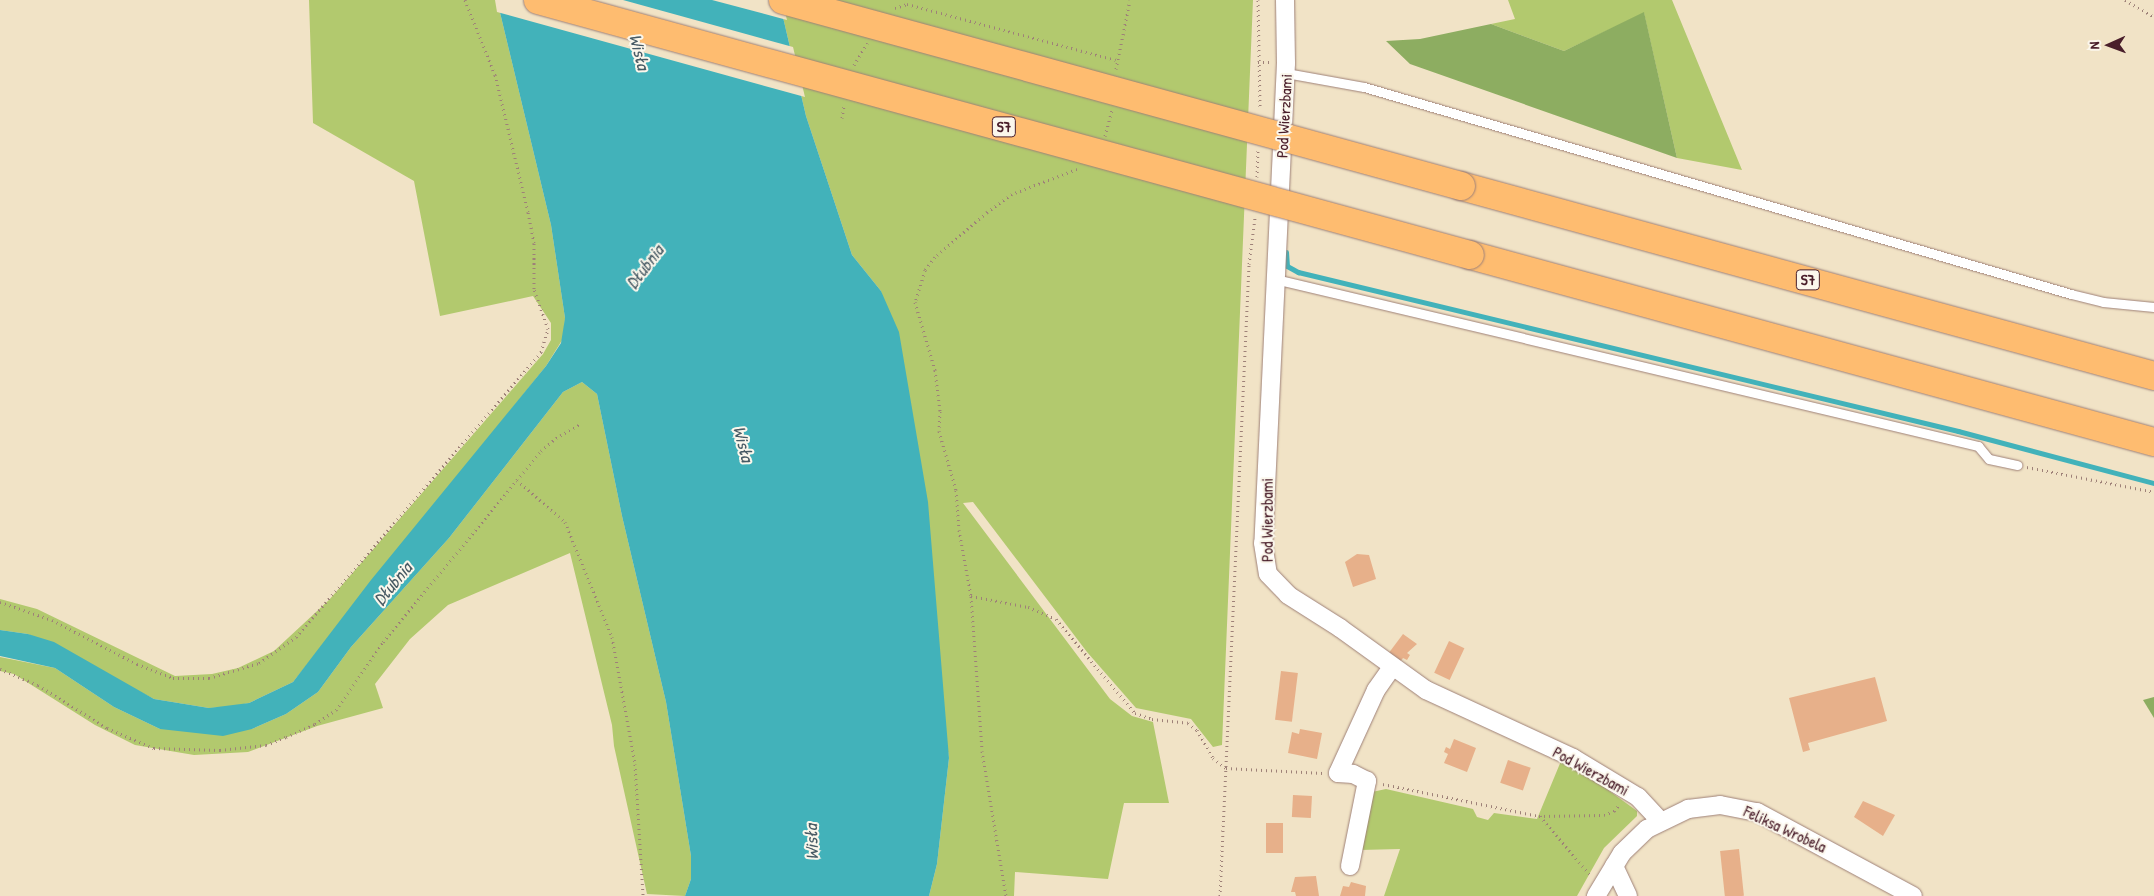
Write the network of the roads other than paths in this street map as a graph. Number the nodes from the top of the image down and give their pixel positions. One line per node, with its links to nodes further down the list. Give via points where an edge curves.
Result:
1 (538, 0): 8 (highway, S7, bridge)
2 (783, 0): 7 (highway, S7, bridge)
3 (1286, 0): 4 (street, Pod Wierzbami)
4 (1286, 73): 5 (street, Pod Wierzbami); 6 (lane, via 1364,88 2070,294 2103,302)
5 (1275, 279): 9 (lane, via 1978,446 1989,458); 10 (street, Pod Wierzbami, via 1263,543 1266,567 1272,581 1288,595)
6 (2154, 307)
7 (2154, 376)
8 (2154, 442)
9 (2017, 465)
10 (1392, 667): 11 (street, Pod Wierzbami, via 1426,690 1573,758 1627,791 1649,807); 12 (street, via 1376,690 1338,773 1353,774 1367,781)
11 (1660, 821): 13 (street, Feliksa Wrobela, via 1634,840); 16 (street, Feliksa Wrobela, via 1703,806 1739,807 1757,812)
12 (1350, 866)
13 (1614, 866): 14 (street, Feliksa Wrobela); 15 (street)
14 (1596, 896)
15 (1628, 896)
16 (1913, 896)

